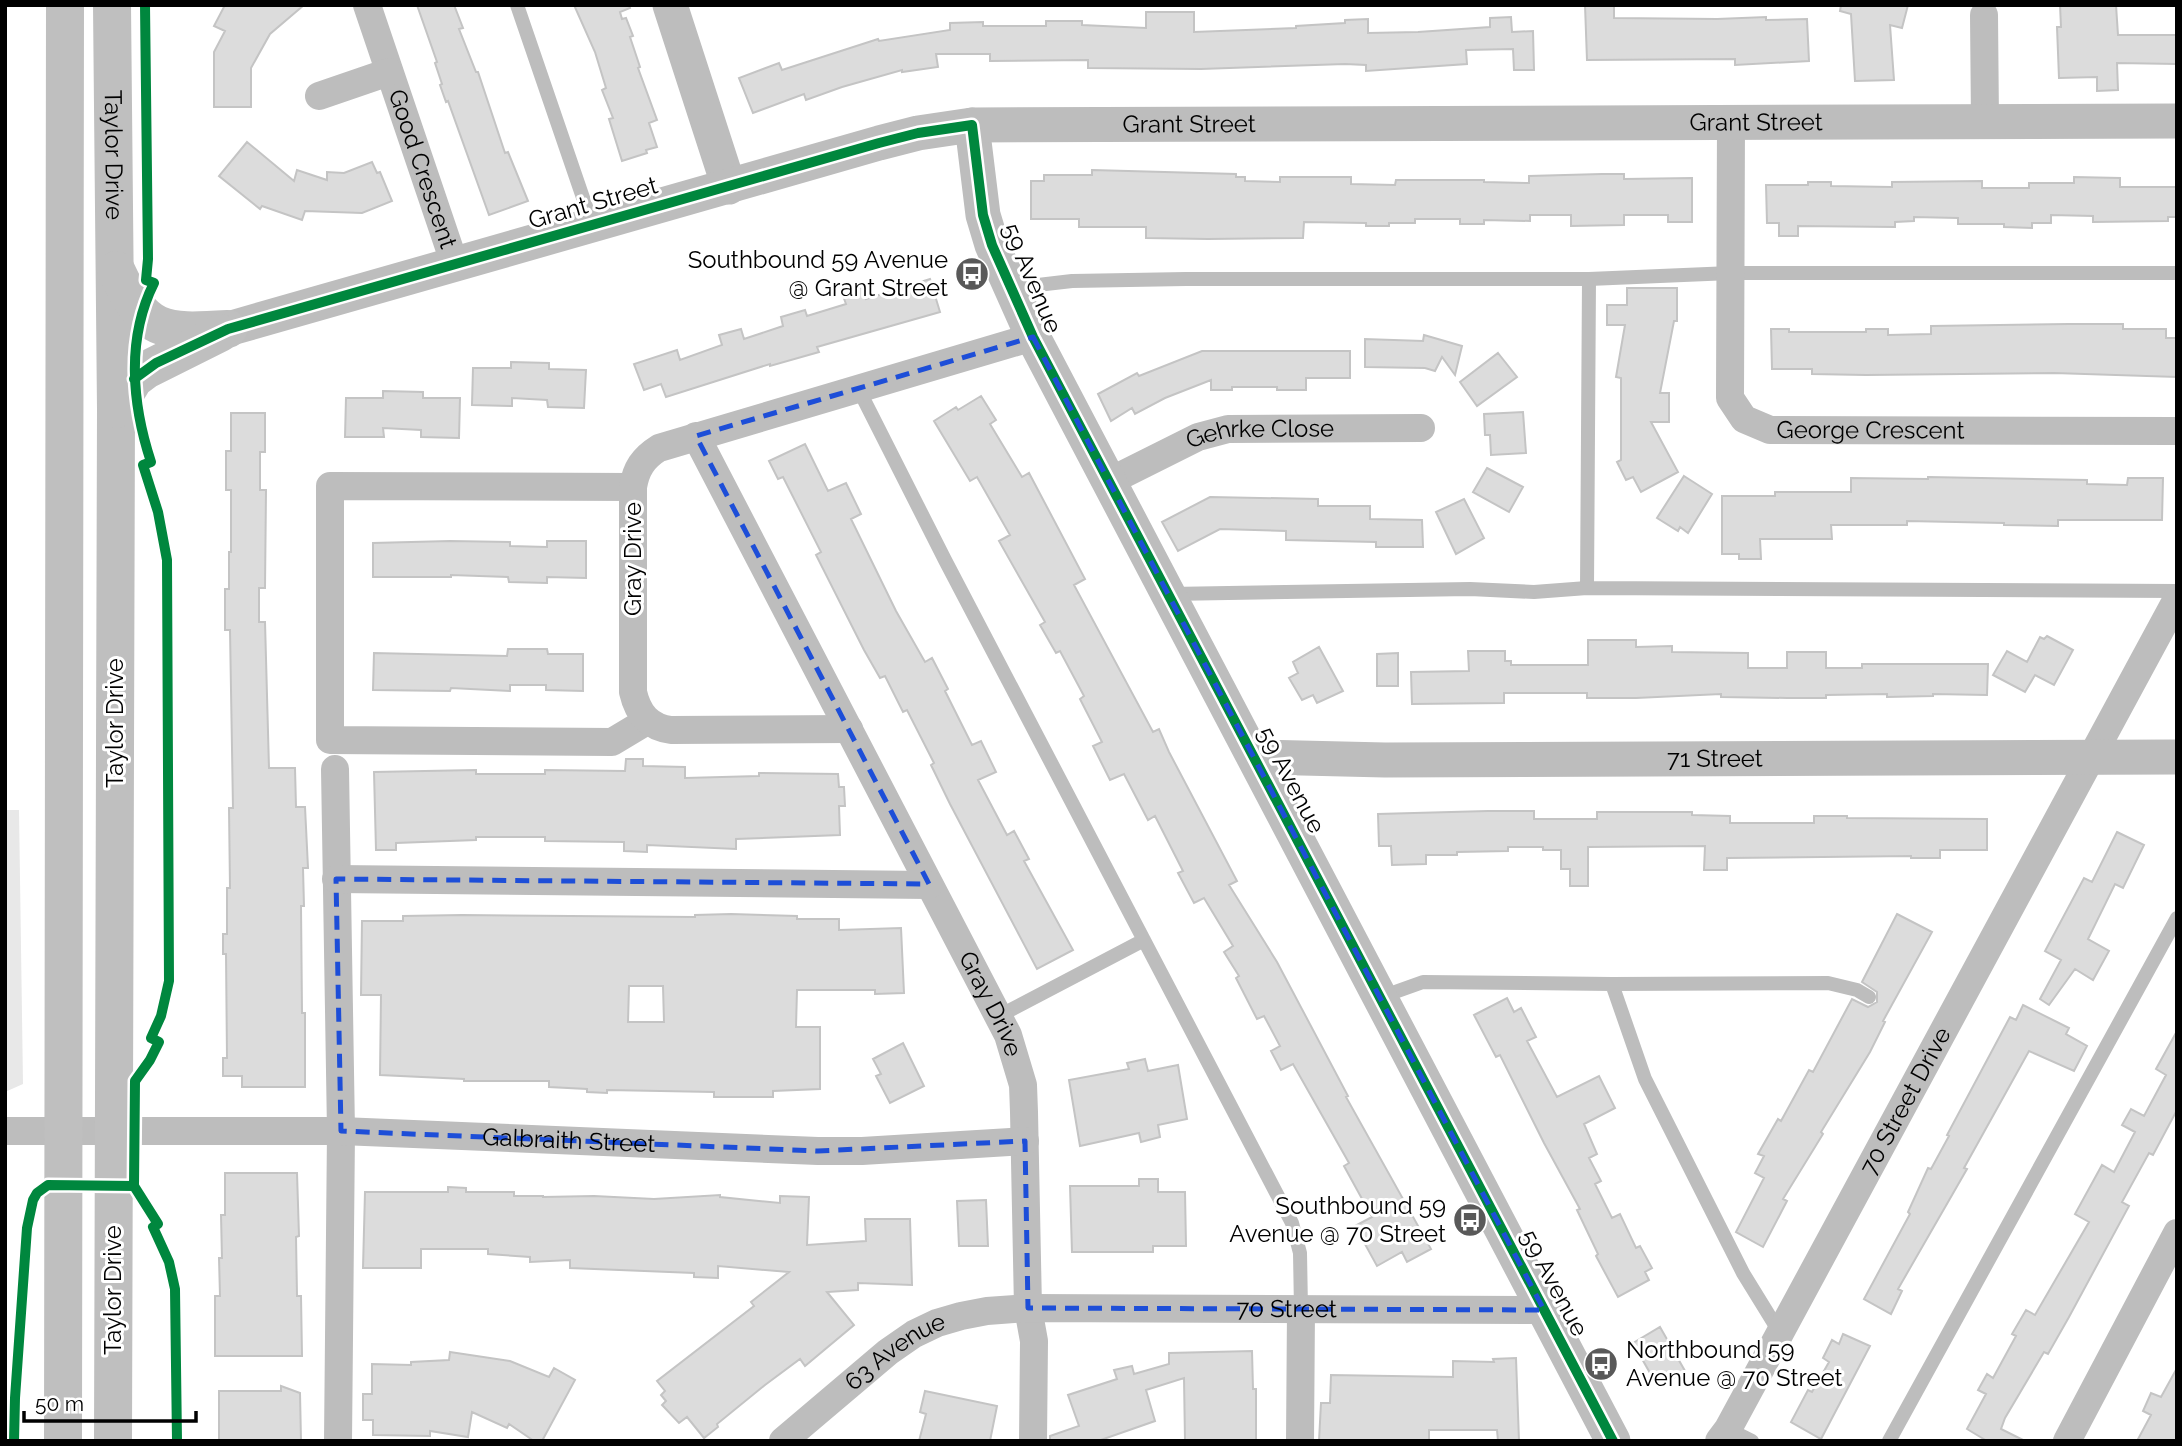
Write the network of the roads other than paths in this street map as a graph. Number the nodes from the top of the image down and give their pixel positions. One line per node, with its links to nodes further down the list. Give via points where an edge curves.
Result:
1 (65, 5): 48 (main road, Taylor Drive)
2 (112, 5): 16 (main road, Taylor Drive)
3 (367, 5): 7 (street, Good Crescent)
4 (517, 5): 14 (lane)
5 (670, 5): 13 (street)
6 (1984, 15): 11 (street)
7 (389, 72): 8 (street, Good Crescent); 15 (street, Good Crescent)
8 (319, 96)
9 (2177, 121): 11 (street, Grant Street)
10 (1731, 122): 11 (street, Grant Street); 12 (street, Grant Street); 17 (street, George Crescent)
11 (1985, 122)
12 (972, 125): 13 (street, Grant Street, via 918,133); 20 (street, 59 Avenue, via 983,215)
13 (729, 187): 14 (street, Grant Street)
14 (593, 225): 15 (street, Grant Street)
15 (455, 265): 21 (street, Grant Street)
16 (116, 269): 21 (main road, via 129,298 152,321 186,332); 24 (main road, Taylor Drive)
17 (1731, 273): 18 (lane); 19 (lane); 26 (street, George Crescent, via 1730,398 1744,419 1758,427)
18 (2177, 274)
19 (1589, 279): 20 (lane, via 1174,279 1072,281); 30 (lane)
20 (1011, 289): 22 (street, 59 Avenue)
21 (228, 329): 24 (main road, via 146,370 134,379)
22 (1032, 337): 23 (street, Gray Drive); 28 (street, 59 Avenue)
23 (858, 388): 27 (street, Gray Drive); 43 (lane)
24 (116, 409): 51 (main road, Taylor Drive)
25 (1421, 428): 28 (street, Gehrke Close, via 1228,429 1198,437)
26 (2177, 431)
27 (696, 436): 29 (street, Gray Drive, via 652,452 635,473); 35 (street, Gray Drive)
28 (1110, 481): 32 (street, 59 Avenue)
29 (633, 488): 34 (street, Gray Drive, via 633,692); 34 (street, via 330,486 330,740 612,742)
30 (1587, 588): 31 (lane); 32 (lane)
31 (2177, 591)
32 (1170, 594): 36 (street, 59 Avenue)
33 (2177, 600): 37 (street, 70 Street Drive)
34 (647, 721): 35 (street, via 671,730)
35 (849, 729): 41 (street, Gray Drive)
36 (1255, 757): 37 (street, 71 Street); 45 (street, 59 Avenue)
37 (2091, 757): 38 (street, 71 Street); 57 (street, 70 Street Drive)
38 (2177, 757)
39 (335, 769): 40 (street)
40 (336, 879): 41 (street); 50 (street)
41 (929, 885): 47 (street, Gray Drive)
42 (2177, 918): 66 (lane)
43 (1144, 940): 47 (lane); 55 (lane, via 1292,1223 1300,1253)
44 (1612, 984): 45 (lane, via 1423,982); 46 (lane, via 1828,983); 57 (lane, via 1645,1079 1742,1273)
45 (1381, 997): 56 (street, 59 Avenue)
46 (1869, 997)
47 (999, 1016): 52 (street, Gray Drive, via 1023,1085)
48 (64, 1130): 49 (street, Galbraith Street); 51 (street, Galbraith Street); 59 (main road, Taylor Drive)
49 (5, 1131)
50 (341, 1131): 51 (street, Galbraith Street); 52 (street, Galbraith Street, via 818,1151); 61 (street)
51 (113, 1132): 60 (main road, Taylor Drive)
52 (1025, 1141): 54 (street, Gray Drive)
53 (2177, 1233): 67 (street)
54 (1028, 1308): 55 (street, 70 Street); 62 (street, 63 Avenue, via 961,1316 914,1334); 63 (street, Gray Drive, via 1034,1341)
55 (1301, 1309): 56 (street, 70 Street); 64 (street)
56 (1544, 1310): 65 (street, 59 Avenue)
57 (1780, 1334): 58 (street, 70 Street Drive)
58 (1733, 1437)
59 (63, 1441)
60 (113, 1441)
61 (338, 1441)
62 (783, 1441)
63 (1033, 1441)
64 (1300, 1441)
65 (1613, 1441)
66 (1889, 1441)
67 (2067, 1441)

